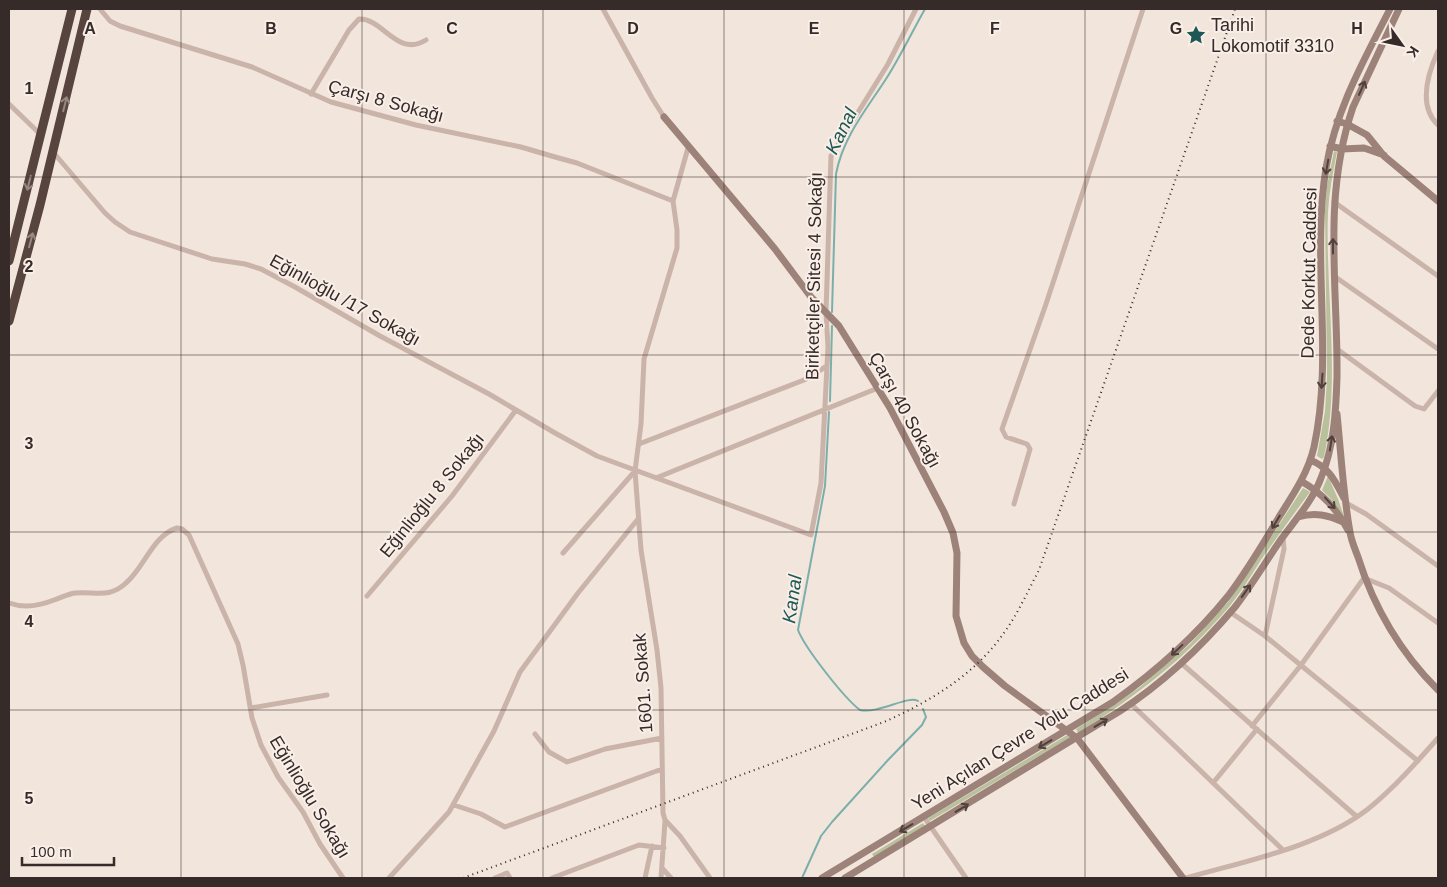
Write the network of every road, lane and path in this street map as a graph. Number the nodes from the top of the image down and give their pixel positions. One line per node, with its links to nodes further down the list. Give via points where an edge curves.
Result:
1 (72, 9): 17 (highway)
2 (87, 9): 21 (highway, one-way to 2)
3 (100, 9): 11 (street, Çarşı 8 Sokağı, via 110,21 120,26 252,67)
4 (603, 9): 13 (street)
5 (916, 9): 29 (street, Biriketçiler Sitesi 4 Sokağı, via 888,64 831,156)
6 (1144, 9): 47 (street, via 1002,429 1006,437 1026,444 1030,449)
7 (1390, 9): 14 (main road, Dede Korkut Caddesi, via 1352,82)
8 (1399, 9): 15 (main road, Dede Korkut Caddesi, one-way to 8)
9 (426, 40): 11 (street, via 405,44 363,18 359,19)
10 (1438, 51): 16 (street, via 1426,95 1431,118)
11 (311, 94): 23 (street, Çarşı 8 Sokağı, via 416,125 521,147 577,163)
12 (9, 104): 17 (street)
13 (664, 117): 19 (main road, Çarşı 40 Sokağı)
14 (1337, 121): 15 (main road); 18 (main road, Dede Korkut Caddesi)
15 (1347, 124): 20 (main road, Dede Korkut Caddesi); 22 (main road, via 1367,135)
16 (1438, 125)
17 (41, 135): 26 (highway, one-way to 26)
18 (1330, 146): 20 (main road); 40 (main road, Dede Korkut Caddesi, one-way to 40, via 1322,211 1321,391)
19 (688, 148): 23 (street); 29 (main road, Çarşı 40 Sokağı)
20 (1342, 149): 22 (main road, via 1364,148); 25 (main road, Dede Korkut Caddesi)
21 (54, 152): 30 (highway, one-way to 21); 38 (street, Eğinlioğlu /17 Sokağı, via 105,213 122,228 212,259 261,269)
22 (1384, 156): 24 (main road)
23 (673, 200): 39 (street, 1601. Sokak, via 676,248 644,359)
24 (1438, 201)
25 (1334, 202): 27 (main road, Dede Korkut Caddesi, one-way to 25); 28 (street)
26 (9, 261)
27 (1333, 276): 31 (main road, Dede Korkut Caddesi); 32 (street)
28 (1438, 276)
29 (826, 312): 33 (street, Biriketçiler Sitesi 4 Sokağı); 34 (main road, Çarşı 40 Sokağı, via 842,330)
30 (9, 321)
31 (1337, 349): 35 (street, via 1415,406 1424,409); 36 (main road, Dede Korkut Caddesi)
32 (1438, 349)
33 (827, 366): 37 (street, Biriketçiler Sitesi 4 Sokağı); 39 (street, via 804,380)
34 (878, 388): 37 (street); 69 (main road, Çarşı 40 Sokağı, via 953,533 957,553 956,616 964,644 986,671)
35 (1438, 391)
36 (1336, 397): 41 (main road, Dede Korkut Caddesi, one-way to 36); 46 (main road, Dede Korkut Caddesi)
37 (825, 409): 43 (street); 52 (street, Biriketçiler Sitesi 4 Sokağı, via 820,494)
38 (516, 410): 42 (street, Eğinlioğlu /17 Sokağı, via 592,454); 57 (street, Eğinlioğlu 8 Sokağı, via 452,496)
39 (639, 444): 42 (street, 1601. Sokak)
40 (1310, 460): 41 (main road, Dede Korkut Caddesi); 44 (main road, Dede Korkut Caddesi)
41 (1325, 468): 45 (main road, Dede Korkut Caddesi); 46 (main road, Dede Korkut Caddesi, via 1333,476)
42 (635, 471): 43 (street, Eğinlioğlu /17 Sokağı); 49 (street, 1601. Sokak); 54 (street)
43 (656, 478): 52 (street, Eğinlioğlu /17 Sokağı)
44 (1301, 481): 45 (main road, Dede Korkut Caddesi); 69 (main road, Yeni Açılan Çevre Yolu Caddesi, one-way to 69, via 1237,583 1215,611 1155,670)
45 (1316, 490): 48 (main road, Yeni Açılan Çevre Yolu Caddesi); 50 (main road, Dede Korkut Caddesi, one-way to 50)
46 (1346, 503): 51 (main road, Dede Korkut Caddesi); 55 (street)
47 (1014, 504)
48 (1298, 517): 50 (main road, via 1319,514); 53 (main road, Yeni Açılan Çevre Yolu Caddesi)
49 (638, 519): 71 (street, 1601. Sokak, via 659,667); 77 (street, via 520,672 494,732)
50 (1344, 522): 51 (main road, Dede Korkut Caddesi)
51 (1350, 534): 56 (main road, Dede Korkut Caddesi)
52 (811, 535)
53 (1283, 537): 59 (main road, Yeni Açılan Çevre Yolu Caddesi, one-way to 53); 61 (street, via 1284,549)
54 (563, 553)
55 (1438, 566)
56 (1364, 578): 60 (street, via 1389,588); 63 (street); 64 (main road, Dede Korkut Caddesi, via 1383,618 1404,650)
57 (367, 596)
58 (9, 603): 67 (street, Eğinlioğlu Sokağı, via 33,606 76,592 99,594 118,589 127,583 159,540 172,530 182,529 189,535 238,644)
59 (1230, 612): 61 (street); 62 (main road, Yeni Açılan Çevre Yolu Caddesi)
60 (1438, 624)
61 (1265, 636): 63 (street)
62 (1181, 663): 66 (main road, Yeni Açılan Çevre Yolu Caddesi); 68 (street)
63 (1300, 665): 68 (street); 74 (street)
64 (1438, 690)
65 (327, 695): 67 (street)
66 (1132, 704): 72 (main road, Yeni Açılan Çevre Yolu Caddesi, one-way to 66); 76 (street)
67 (251, 708): 87 (street, Eğinlioğlu Sokağı, via 261,745 278,777)
68 (1254, 728): 76 (street); 78 (street)
69 (1067, 730): 72 (main road, Çarşı 40 Sokağı); 79 (main road, Yeni Açılan Çevre Yolu Caddesi, one-way to 79)
70 (535, 734): 71 (street, via 549,752 568,762 605,749)
71 (662, 738): 75 (street, 1601. Sokak)
72 (1077, 738): 81 (main road, Yeni Açılan Çevre Yolu Caddesi, one-way to 72); 98 (main road, Çarşı 40 Sokağı)
73 (1438, 738): 74 (street)
74 (1418, 761): 78 (street)
75 (662, 769): 77 (street, via 505,827); 80 (street, 1601. Sokak)
76 (1213, 783): 84 (street)
77 (454, 805): 88 (street)
78 (1356, 816): 84 (street, via 1319,838)
79 (924, 817): 81 (street); 95 (main road, Yeni Açılan Çevre Yolu Caddesi, one-way to 95)
80 (665, 820): 83 (street, 1601. Sokak); 94 (street)
81 (930, 827): 96 (main road, Yeni Açılan Çevre Yolu Caddesi); 97 (street)
82 (652, 846): 83 (street); 90 (street, via 639,845); 91 (street)
83 (664, 848): 85 (street, 1601. Sokak)
84 (1282, 850): 98 (street)
85 (662, 868): 92 (street, 1601. Sokak); 93 (street)
86 (508, 876): 89 (street)
87 (343, 878)
88 (389, 878)
89 (495, 878)
90 (552, 878)
91 (644, 878)
92 (661, 878)
93 (671, 878)
94 (710, 878)
95 (822, 878)
96 (845, 878)
97 (966, 878)
98 (1185, 878)

